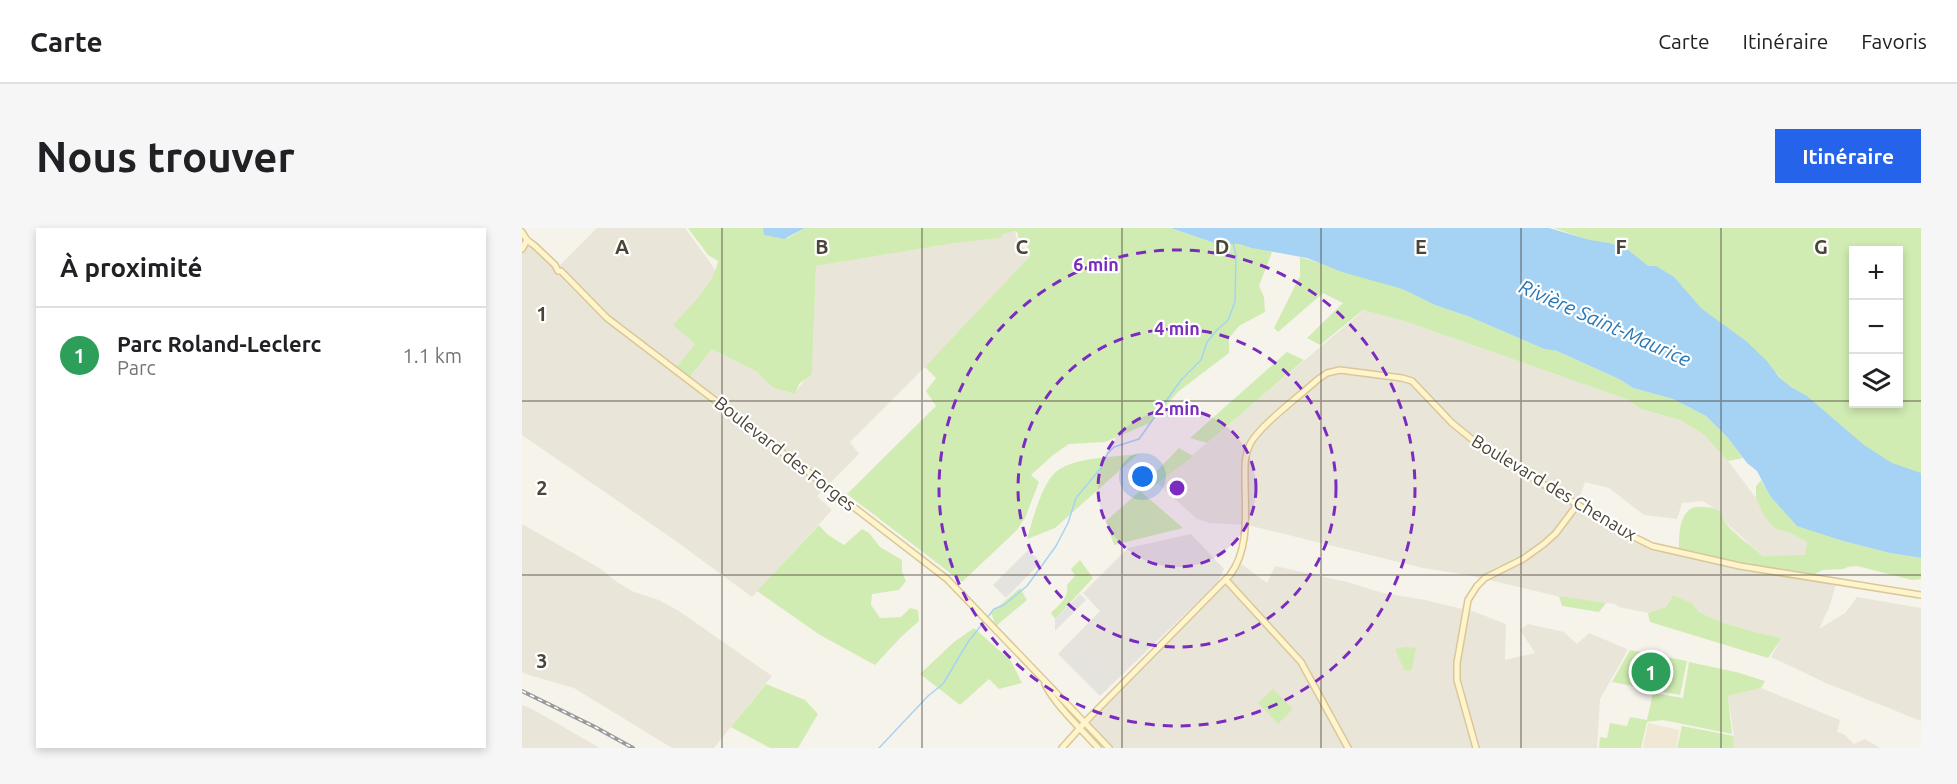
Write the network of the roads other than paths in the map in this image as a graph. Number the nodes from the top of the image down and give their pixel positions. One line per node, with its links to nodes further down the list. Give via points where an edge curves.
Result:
1 (522, 232): 2 (street, Boulevard des Forges)
2 (527, 240): 3 (street); 7 (street, Boulevard des Forges, via 607,318 940,573)
3 (522, 249)
4 (1577, 505): 5 (street, Boulevard des Chenaux, via 1474,442 1413,381 1334,370 1276,416 1250,444 1245,464 1244,543); 6 (street, Boulevard des Chenaux, via 1642,542 1669,551); 12 (street, via 1544,544 1485,578 1468,600 1457,680)
5 (1226, 580): 7 (street, Boulevard des Chenaux); 11 (street, via 1301,662)
6 (1921, 595)
7 (1082, 726): 8 (street, Boulevard des Chenaux); 9 (street, Boulevard des Forges); 10 (street, Boulevard des Forges)
8 (1062, 748)
9 (1098, 748)
10 (1109, 748)
11 (1348, 748)
12 (1476, 748)

